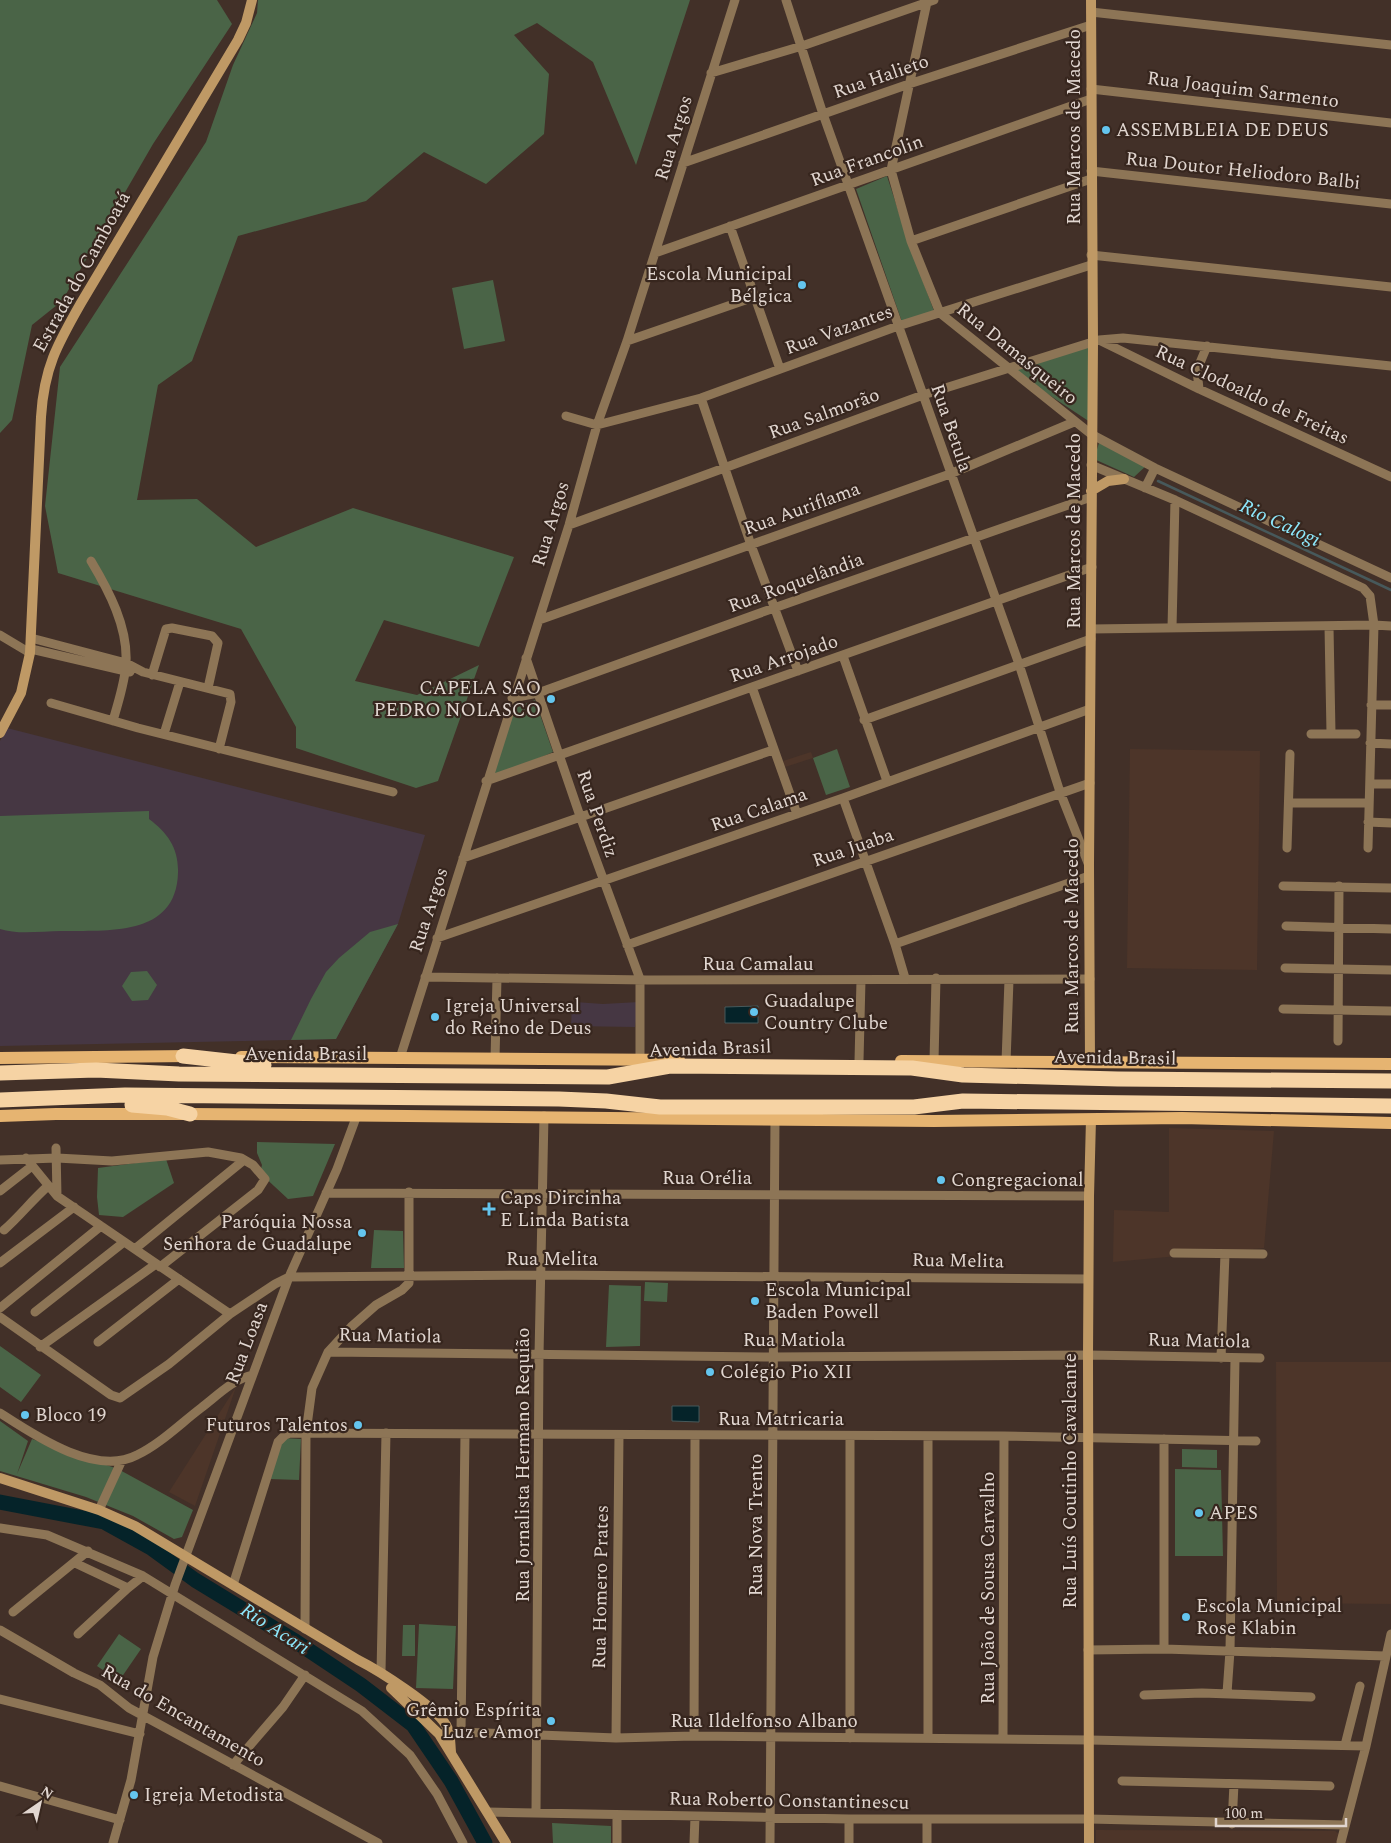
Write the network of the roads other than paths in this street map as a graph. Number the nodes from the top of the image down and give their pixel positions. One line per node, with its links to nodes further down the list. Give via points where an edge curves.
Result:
1 (252, 0): 65 (main road, Estrada do Camboatá, via 238,40 81,302 47,371 42,408)
2 (736, 0): 10 (street, Rua Argos)
3 (786, 0): 9 (street, Rua Betula)
4 (1091, 0): 6 (main road, Rua Marcos de Macedo)
5 (930, 1): 9 (street); 11 (street, Rua Damasqueiro)
6 (1091, 12): 7 (main road, Rua Marcos de Macedo); 8 (street)
7 (1091, 26): 11 (street, Rua Halieto); 12 (main road, Rua Marcos de Macedo)
8 (1391, 44)
9 (802, 46): 10 (street); 13 (street, Rua Betula)
10 (711, 73): 15 (street, Rua Argos)
11 (909, 84): 13 (street, Rua Halieto); 16 (street, Rua Damasqueiro)
12 (1091, 94): 14 (street, Rua Joaquim Sarmento); 16 (street, Rua Francolin); 17 (main road, Rua Marcos de Macedo)
13 (823, 114): 15 (street, Rua Halieto); 18 (street, Rua Betula)
14 (1391, 123)
15 (683, 163): 22 (street, Rua Argos)
16 (891, 170): 18 (street, Rua Francolin); 21 (street, Rua Damasqueiro)
17 (1091, 175): 19 (street, Rua Doutor Heliodoro Balbi); 21 (street); 23 (main road, Rua Marcos de Macedo)
18 (849, 186): 20 (street, Rua Francolin); 27 (street, Rua Betula)
19 (1391, 204)
20 (730, 226): 22 (street, Rua Francolin); 25 (street)
21 (911, 241): 26 (street, Rua Damasqueiro)
22 (655, 253): 28 (street, Rua Argos)
23 (1091, 260): 24 (street); 26 (street, Rua Vazantes); 29 (main road, Rua Marcos de Macedo)
24 (1391, 287)
25 (754, 297): 28 (street); 32 (street)
26 (940, 313): 27 (street, Rua Vazantes); 33 (street, Rua Damasqueiro)
27 (898, 326): 32 (street, Rua Vazantes); 35 (street, Rua Betula)
28 (627, 341): 39 (street, Rua Argos)
29 (1096, 341): 30 (street, Rua Salmorão, via 1123,338); 33 (street, Rua Salmorão); 34 (street, Rua Clodoaldo de Freitas); 40 (main road, Rua Marcos de Macedo)
30 (1207, 346): 31 (street, Rua Salmorão); 34 (street, via 1197,370)
31 (1391, 366)
32 (780, 368): 36 (street, Rua Vazantes)
33 (1009, 368): 35 (street, Rua Salmorão); 38 (street, Rua Damasqueiro)
34 (1199, 389): 45 (street, Rua Clodoaldo de Freitas)
35 (923, 395): 42 (street, Rua Salmorão); 44 (street, Rua Betula)
36 (702, 398): 39 (street, Rua Vazantes); 42 (street)
37 (566, 416): 39 (street)
38 (1074, 422): 40 (street, Rua Damasqueiro); 44 (street, Rua Auriflama)
39 (597, 425): 50 (street, Rua Argos)
40 (1091, 434): 41 (main road, Rua Marcos de Macedo); 43 (street, Rua Damasqueiro)
41 (1091, 465): 46 (street); 48 (main road, Rua Marcos de Macedo)
42 (725, 467): 50 (street, Rua Salmorão); 52 (street)
43 (1155, 468): 47 (street); 55 (street, Rua Damasqueiro)
44 (950, 474): 51 (street, Rua Betula); 52 (street, Rua Auriflama)
45 (1391, 477)
46 (1124, 480): 47 (street); 48 (main road, via 1108,481)
47 (1145, 488): 49 (street)
48 (1091, 494): 51 (street, Rua Roquelândia); 54 (main road, Rua Marcos de Macedo)
49 (1175, 500): 59 (street, via 1363,588 1370,596); 62 (street)
50 (569, 525): 58 (street, Rua Argos)
51 (973, 538): 56 (street, Rua Betula); 57 (street, Rua Roquelândia)
52 (751, 545): 57 (street); 58 (street, Rua Auriflama)
53 (91, 561): 69 (street, via 114,601)
54 (1092, 567): 56 (street, Rua Arrojado); 63 (main road, Rua Marcos de Macedo)
55 (1391, 578)
56 (995, 602): 67 (street, Rua Arrojado); 70 (street, Rua Betula)
57 (774, 608): 71 (street); 78 (street, Rua Roquelândia)
58 (539, 620): 68 (street, Rua Argos)
59 (1374, 625): 60 (street); 61 (street); 81 (street)
60 (1391, 626)
61 (1329, 627): 62 (street); 88 (street)
62 (1172, 628): 63 (street)
63 (1091, 634): 70 (street); 83 (main road, Rua Marcos de Macedo)
64 (0, 635): 65 (street)
65 (31, 647): 66 (street); 87 (main road, Estrada do Camboatá, via 20,693)
66 (77, 655): 69 (street); 73 (street)
67 (843, 656): 71 (street, Rua Arrojado); 84 (street)
68 (526, 658): 78 (street, Rua Perdiz); 79 (street, Rua Argos)
69 (126, 663): 72 (street); 73 (street)
70 (1018, 664): 84 (street); 86 (street, Rua Betula)
71 (798, 671): 76 (street, Rua Arrojado)
72 (143, 672): 73 (street); 74 (street)
73 (124, 673): 85 (street)
74 (152, 675): 75 (street); 77 (street, via 166,629 212,636 218,643)
75 (180, 682): 77 (street); 89 (street)
76 (752, 687): 95 (street); 96 (street, Rua Arrojado)
77 (208, 688): 94 (street, via 230,694 232,698)
78 (538, 694): 79 (street, Rua Roquelândia); 96 (street, Rua Perdiz)
79 (512, 698): 98 (street, Rua Argos)
80 (51, 703): 85 (street)
81 (1371, 705): 82 (street); 92 (street)
82 (1391, 706)
83 (1090, 709): 86 (street, Rua Calama); 100 (main road, Rua Marcos de Macedo)
84 (864, 720): 99 (street)
85 (113, 721): 89 (street)
86 (1040, 726): 99 (street, Rua Calama); 104 (street, Rua Betula)
87 (0, 733)
88 (1331, 733): 90 (street); 91 (street)
89 (164, 734): 94 (street)
90 (1311, 734)
91 (1356, 734)
92 (1370, 744): 93 (street); 101 (street)
93 (1391, 744)
94 (219, 749): 103 (street)
95 (773, 750): 108 (street); 109 (street)
96 (559, 754): 98 (street, Rua Arrojado); 109 (street, Rua Perdiz)
97 (1290, 754): 106 (street)
98 (486, 781): 114 (street, Rua Argos)
99 (887, 781): 105 (street, Rua Calama)
100 (1090, 783): 104 (street, Rua Juaba); 116 (main road, Rua Marcos de Macedo)
101 (1370, 784): 102 (street); 107 (street)
102 (1391, 784)
103 (393, 792)
104 (1060, 792): 115 (street, Rua Juaba); 116 (street, Rua Betula)
105 (843, 798): 108 (street, Rua Calama); 115 (street)
106 (1289, 803): 107 (street); 112 (street)
107 (1369, 803): 110 (street)
108 (797, 814): 118 (street, Rua Calama)
109 (580, 816): 114 (street); 118 (street, Rua Perdiz)
110 (1368, 822): 111 (street); 113 (street)
111 (1391, 823)
112 (1288, 848)
113 (1368, 848)
114 (463, 858): 125 (street, Rua Argos)
115 (865, 862): 126 (street); 127 (street, Rua Juaba)
116 (1089, 865): 117 (main road, Rua Marcos de Macedo)
117 (1089, 876): 126 (street); 136 (main road, Rua Marcos de Macedo)
118 (603, 880): 125 (street, Rua Calama); 127 (street, Rua Perdiz)
119 (1284, 886): 120 (street)
120 (1339, 886): 121 (street); 123 (street)
121 (1391, 888)
122 (1286, 926): 123 (street)
123 (1339, 928): 124 (street); 129 (street)
124 (1391, 928)
125 (437, 938): 131 (street, Rua Argos)
126 (895, 944): 133 (street)
127 (627, 945): 135 (street, Rua Perdiz)
128 (1285, 968): 129 (street)
129 (1338, 969): 130 (street); 140 (street)
130 (1391, 970)
131 (425, 977): 132 (street, Rua Camalau); 145 (street, Rua Argos)
132 (497, 978): 135 (street, Rua Camalau); 146 (street)
133 (905, 978): 134 (street, Rua Camalau); 137 (street, Rua Camalau)
134 (936, 978): 138 (street, Rua Camalau); 149 (street)
135 (640, 979): 137 (street, Rua Camalau); 147 (street)
136 (1090, 979): 138 (street, Rua Camalau); 151 (main road, Rua Marcos de Macedo)
137 (861, 980): 148 (street)
138 (1009, 980): 150 (street)
139 (1283, 1009): 140 (street)
140 (1338, 1009): 141 (street); 142 (street)
141 (1391, 1011)
142 (1338, 1041)
143 (183, 1056): 144 (main road, Avenida Brasil); 145 (main road, Avenida Brasil); 154 (highway)
144 (0, 1058)
145 (400, 1058): 146 (main road, Avenida Brasil)
146 (495, 1059): 147 (main road, Avenida Brasil)
147 (640, 1060): 148 (main road, Avenida Brasil)
148 (859, 1061): 149 (main road, Avenida Brasil)
149 (934, 1061): 150 (main road, Avenida Brasil)
150 (1006, 1062): 151 (main road, Avenida Brasil)
151 (1090, 1063): 152 (main road, Avenida Brasil)
152 (1391, 1064)
153 (0, 1073): 154 (highway, Avenida Brasil, via 96,1070 179,1074)
154 (345, 1074): 155 (highway, Avenida Brasil, via 608,1077 670,1066 903,1068 963,1075 1118,1080)
155 (1391, 1081)
156 (0, 1100): 157 (highway)
157 (16, 1100): 158 (highway, via 116,1096 549,1099 660,1107 914,1107 963,1101); 159 (highway, via 140,1105)
158 (1391, 1106)
159 (190, 1114): 160 (main road); 161 (main road)
160 (357, 1115): 162 (main road); 174 (street, Rua Loasa)
161 (0, 1116)
162 (544, 1116): 163 (main road); 175 (street, Rua Jornalista Hermano Requião)
163 (775, 1118): 164 (main road); 176 (street, Rua Nova Trento)
164 (1092, 1119): 165 (main road); 178 (main road, Rua Luís Coutinho Cavalcante)
165 (1391, 1123)
166 (57, 1153): 167 (street); 169 (street, via 112,1161 200,1152 232,1155); 177 (street)
167 (26, 1158): 168 (street); 170 (street)
168 (0, 1160)
169 (244, 1160): 183 (street); 188 (street, via 265,1179 254,1194)
170 (32, 1166): 171 (street); 172 (street)
171 (48, 1186): 177 (street); 181 (street)
172 (0, 1190)
173 (408, 1192): 174 (street, Rua Orélia); 175 (street, Rua Orélia); 191 (street)
174 (326, 1193): 192 (street, Rua Loasa)
175 (541, 1194): 176 (street, Rua Orélia); 189 (street, Rua Jornalista Hermano Requião)
176 (773, 1194): 178 (street, Rua Orélia); 190 (street, Rua Nova Trento)
177 (57, 1196): 179 (street)
178 (1088, 1196): 194 (main road, Rua Luís Coutinho Cavalcante)
179 (74, 1207): 180 (street); 187 (street)
180 (102, 1226): 182 (street); 195 (street)
181 (4, 1230)
182 (124, 1242): 183 (street); 196 (street)
183 (136, 1248): 188 (street)
184 (1174, 1253): 185 (street)
185 (1225, 1254): 186 (street); 205 (street)
186 (1263, 1254)
187 (0, 1263)
188 (158, 1265): 193 (street); 200 (street)
189 (541, 1275): 190 (street, Rua Melita); 191 (street, Rua Melita); 202 (street, Rua Jornalista Hermano Requião)
190 (773, 1276): 194 (street, Rua Melita); 204 (street, Rua Nova Trento)
191 (410, 1277): 192 (street, Rua Melita); 201 (street, via 407,1286 360,1318)
192 (289, 1278): 197 (street); 208 (street, Rua Loasa)
193 (179, 1279): 197 (street); 199 (street)
194 (1088, 1279): 203 (main road, Rua Luís Coutinho Cavalcante)
195 (0, 1308)
196 (35, 1312)
197 (230, 1314): 200 (street, via 169,1364 120,1398 110,1396)
198 (0, 1317): 200 (street)
199 (98, 1342)
200 (40, 1347)
201 (328, 1352): 202 (street, Rua Matiola); 210 (street, via 312,1388)
202 (539, 1355): 204 (street, Rua Matiola); 213 (street, Rua Jornalista Hermano Requião)
203 (1088, 1355): 204 (street, Rua Matiola); 205 (street, Rua Matiola); 220 (main road, Rua Luís Coutinho Cavalcante)
204 (773, 1357): 216 (street, Rua Nova Trento)
205 (1221, 1358): 206 (street, Rua Matiola)
206 (1235, 1358): 207 (street, Rua Matiola); 222 (street)
207 (1260, 1358)
208 (252, 1375): 224 (street, via 235,1382 151,1447); 229 (street, Rua Loasa)
209 (0, 1413): 224 (street, via 68,1451 90,1458)
210 (306, 1433): 211 (street, Rua Matricaria); 232 (street, Rua Matricaria, via 285,1435 278,1442); 236 (street)
211 (386, 1433): 212 (street, Rua Matricaria); 245 (street)
212 (465, 1434): 213 (street, Rua Matricaria); 253 (street)
213 (539, 1434): 214 (street, Rua Matricaria); 256 (street, Rua Jornalista Hermano Requião)
214 (619, 1435): 215 (street, Rua Matricaria); 259 (street, Rua Homero Prates)
215 (695, 1435): 216 (street, Rua Matricaria); 257 (street)
216 (772, 1435): 217 (street, Rua Matricaria); 258 (street, Rua Nova Trento)
217 (850, 1436): 218 (street, Rua Matricaria); 260 (street)
218 (928, 1436): 219 (street, Rua Matricaria); 261 (street)
219 (1004, 1436): 220 (street, Rua Matricaria); 262 (street, Rua João de Sousa Carvalho)
220 (1089, 1439): 221 (street, Rua Matricaria); 241 (main road, Rua Luís Coutinho Cavalcante)
221 (1164, 1439): 222 (street, Rua Matricaria); 240 (street)
222 (1232, 1441): 223 (street, Rua Matricaria); 242 (street)
223 (1256, 1441)
224 (122, 1460): 226 (street)
225 (0, 1478): 226 (main road)
226 (99, 1510): 229 (main road, via 135,1526)
227 (0, 1528): 228 (street, via 47,1535)
228 (88, 1552): 230 (street); 231 (street)
229 (185, 1558): 232 (main road); 234 (street, Rua Loasa)
230 (76, 1563): 233 (street); 235 (street)
231 (143, 1576): 233 (street); 234 (street)
232 (233, 1585): 236 (main road)
233 (128, 1588): 238 (street)
234 (174, 1590): 246 (street); 252 (street, Rua Loasa, via 153,1657)
235 (13, 1612)
236 (305, 1629): 244 (main road)
237 (0, 1630): 252 (street, Rua do Encantamento, via 100,1685)
238 (78, 1634)
239 (1391, 1634): 243 (street)
240 (1164, 1649): 241 (street); 242 (street)
241 (1088, 1650): 263 (main road, Rua Luís Coutinho Cavalcante)
242 (1230, 1651): 243 (street); 248 (street)
243 (1385, 1656): 265 (street)
244 (358, 1660): 245 (main road); 254 (main road)
245 (381, 1672): 254 (main road, via 439,1717)
246 (306, 1675): 266 (street); 285 (street, via 371,1718 410,1755 442,1802)
247 (1360, 1686): 264 (street)
248 (1227, 1694): 249 (street); 250 (street)
249 (1144, 1695)
250 (1311, 1697)
251 (0, 1700): 255 (street)
252 (143, 1715): 255 (street, Rua Loasa); 266 (street, Rua do Encantamento)
253 (461, 1732): 254 (street, Rua Ildelfonso Albano); 256 (street, Rua Ildelfonso Albano)
254 (444, 1733): 271 (main road, via 451,1752)
255 (140, 1734): 278 (street, Rua Loasa)
256 (537, 1736): 259 (street, Rua Ildelfonso Albano); 272 (street, Rua Jornalista Hermano Requião)
257 (694, 1736): 258 (street, Rua Ildelfonso Albano); 259 (street, Rua Ildelfonso Albano)
258 (771, 1737): 260 (street, Rua Ildelfonso Albano); 275 (street, Rua Nova Trento)
259 (616, 1738)
260 (850, 1738): 261 (street, Rua Ildelfonso Albano)
261 (928, 1738): 262 (street, Rua Ildelfonso Albano)
262 (1003, 1739): 263 (street, Rua Ildelfonso Albano)
263 (1090, 1740): 264 (street, Rua Ildelfonso Albano); 277 (main road, Rua Luís Coutinho Cavalcante)
264 (1345, 1746): 265 (street, Rua Ildelfonso Albano)
265 (1366, 1746): 281 (street)
266 (234, 1765): 284 (street, Rua do Encantamento)
267 (1122, 1781): 268 (street)
268 (1234, 1784): 270 (street); 280 (street)
269 (0, 1786): 278 (street)
270 (1330, 1786)
271 (488, 1812): 272 (street, Rua Roberto Constantinescu); 286 (main road)
272 (536, 1813): 273 (street, Rua Roberto Constantinescu)
273 (617, 1815): 274 (street, Rua Roberto Constantinescu); 287 (street)
274 (695, 1816): 275 (street, Rua Roberto Constantinescu); 288 (street)
275 (770, 1818): 276 (street, Rua Roberto Constantinescu); 289 (street, Rua Nova Trento)
276 (849, 1819): 279 (street, Rua Roberto Constantinescu); 290 (street)
277 (1089, 1819): 279 (street, Rua Roberto Constantinescu); 280 (street, Rua Roberto Constantinescu); 292 (main road, Rua Luís Coutinho Cavalcante)
278 (120, 1820): 283 (street, Rua Loasa)
279 (927, 1820): 291 (street)
280 (1232, 1824): 281 (street, Rua Roberto Constantinescu)
281 (1346, 1825): 282 (street)
282 (1341, 1842)
283 (113, 1843)
284 (378, 1843)
285 (463, 1843)
286 (506, 1843)
287 (616, 1843)
288 (694, 1843)
289 (770, 1843)
290 (849, 1843)
291 (927, 1843)
292 (1090, 1843)

